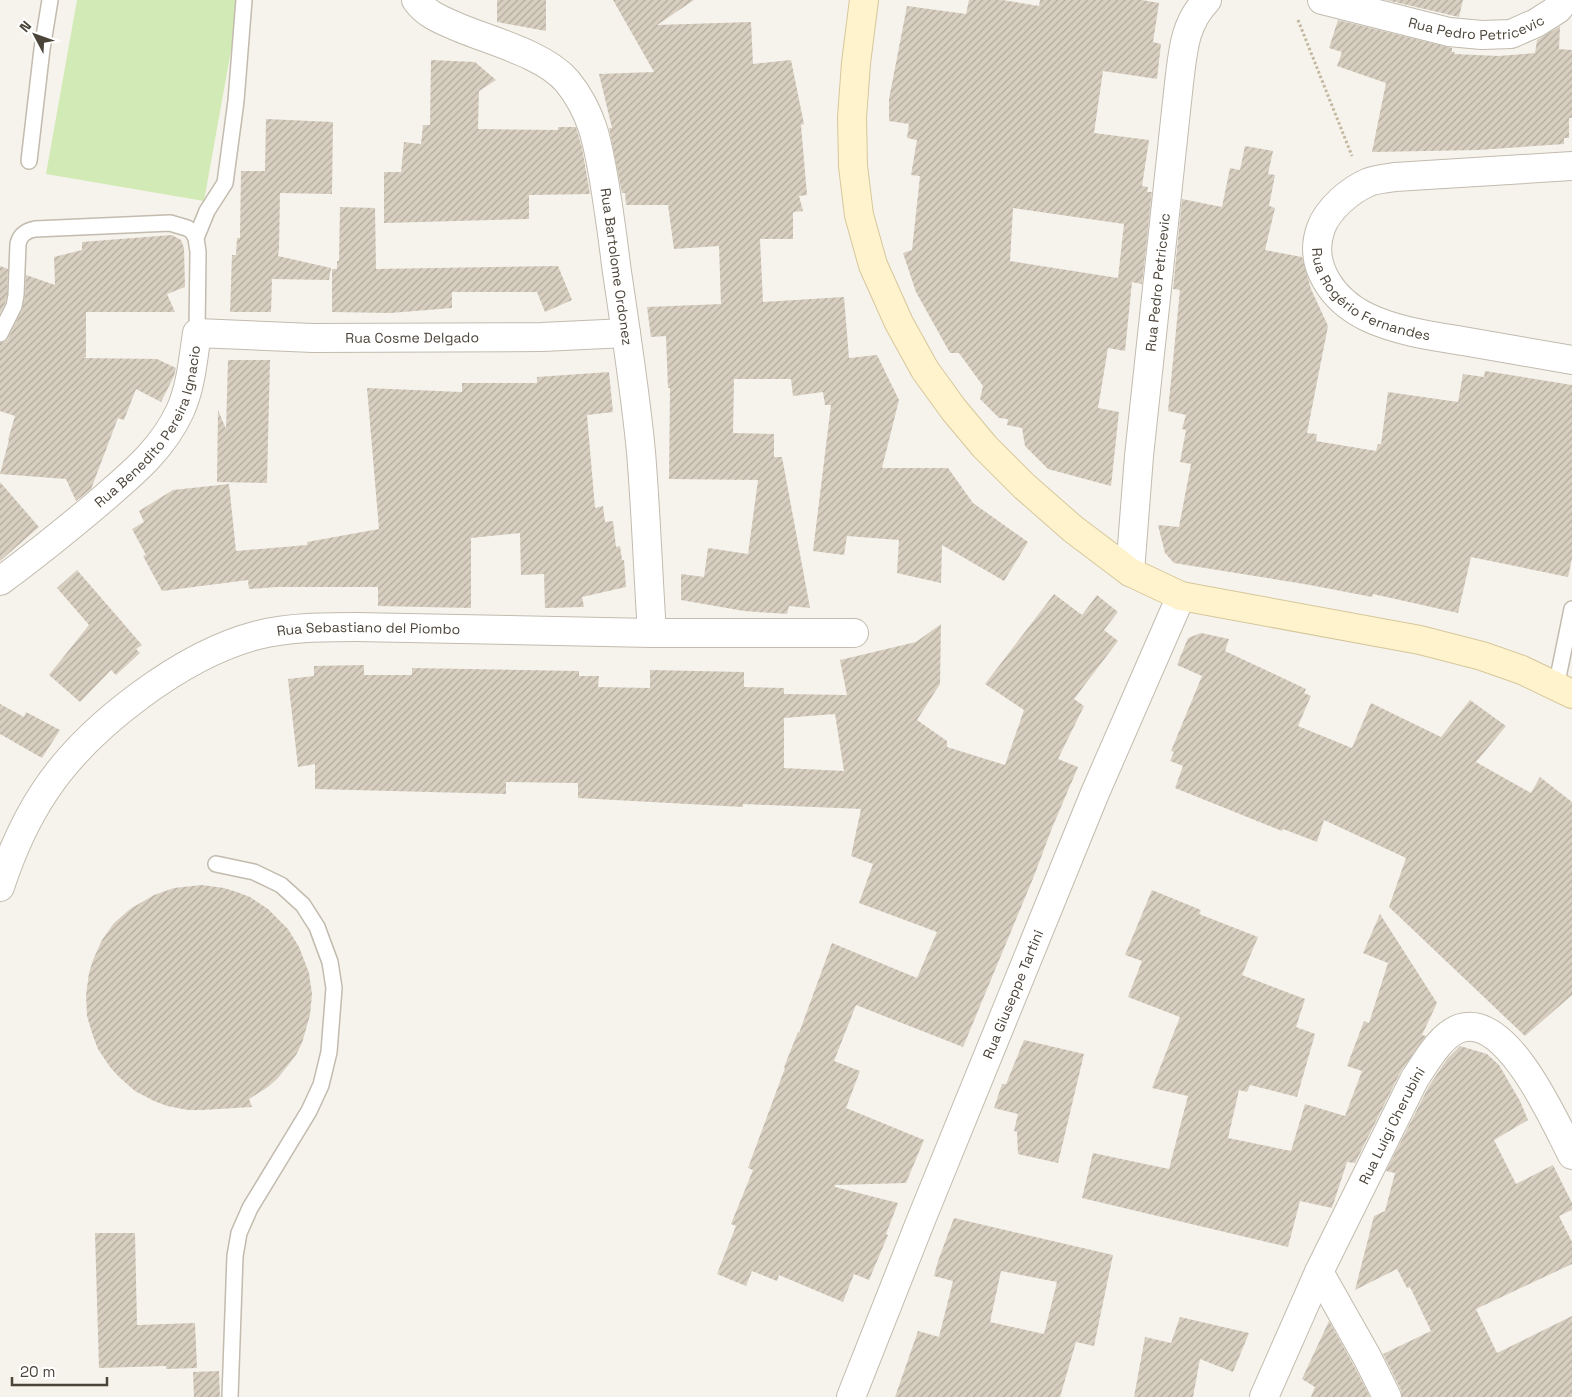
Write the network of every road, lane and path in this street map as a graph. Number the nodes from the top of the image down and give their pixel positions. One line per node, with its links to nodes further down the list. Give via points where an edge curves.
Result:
1 (50, 0): 9 (lane)
2 (244, 0): 12 (lane, via 225,184 210,205)
3 (416, 0): 14 (street, Rua Bartolome Ordonez, via 435,17 529,55 555,69 577,95 587,111 598,147)
4 (864, 0): 17 (main road, via 852,117 853,166 859,215 873,265 898,323 925,370 985,447 1073,529)
5 (1207, 0): 17 (street, Rua Pedro Petricevic, via 1198,9 1186,35 1179,83 1139,456)
6 (1322, 0): 7 (street, Rua Pedro Petricevic, via 1449,32 1482,35 1511,34 1536,24)
7 (1566, 0)
8 (1297, 18): 11 (path)
9 (29, 162)
10 (1572, 166): 11 (street, Rua Rogério Fernandes, via 1395,177)
11 (1363, 185): 16 (street, Rua Rogério Fernandes, via 1324,219 1318,237 1318,260 1327,283 1344,302 1367,317 1411,332)
12 (196, 238): 13 (lane, Rua Benedito Pereira Ignacio); 15 (lane, via 187,228 170,223 28,230 20,238 14,306)
13 (197, 333): 14 (street, Rua Cosme Delgado, via 312,338 542,337); 18 (street, Rua Benedito Pereira Ignacio, via 180,411 152,455)
14 (626, 333): 21 (street, Rua Bartolome Ordonez, via 641,453)
15 (0, 334)
16 (1572, 360)
17 (1130, 572): 19 (main road)
18 (0, 581)
19 (1181, 596): 23 (main road, via 1420,640 1482,656); 29 (street, Rua Giuseppe Tartini, via 1095,793)
20 (1572, 609): 23 (lane)
21 (652, 633): 22 (street, Rua Sebastiano del Piombo); 25 (street, Rua Sebastiano del Piombo, via 312,628 259,635 226,645 190,662 153,687 86,741 45,791 19,835)
22 (854, 633)
23 (1564, 690)
24 (216, 864): 28 (lane, via 254,872 281,885 303,906 318,927 330,962 334,988 329,1052 322,1085 250,1208 239,1233 235,1256)
25 (0, 887)
26 (1572, 1155): 27 (street, Rua Luigi Cherubini, via 1544,1098 1511,1051 1494,1035 1478,1027 1460,1028 1446,1037 1415,1078)
27 (1319, 1272): 30 (street, Rua Luigi Cherubini); 31 (street)
28 (230, 1397)
29 (851, 1397)
30 (1264, 1397)
31 (1386, 1397)

